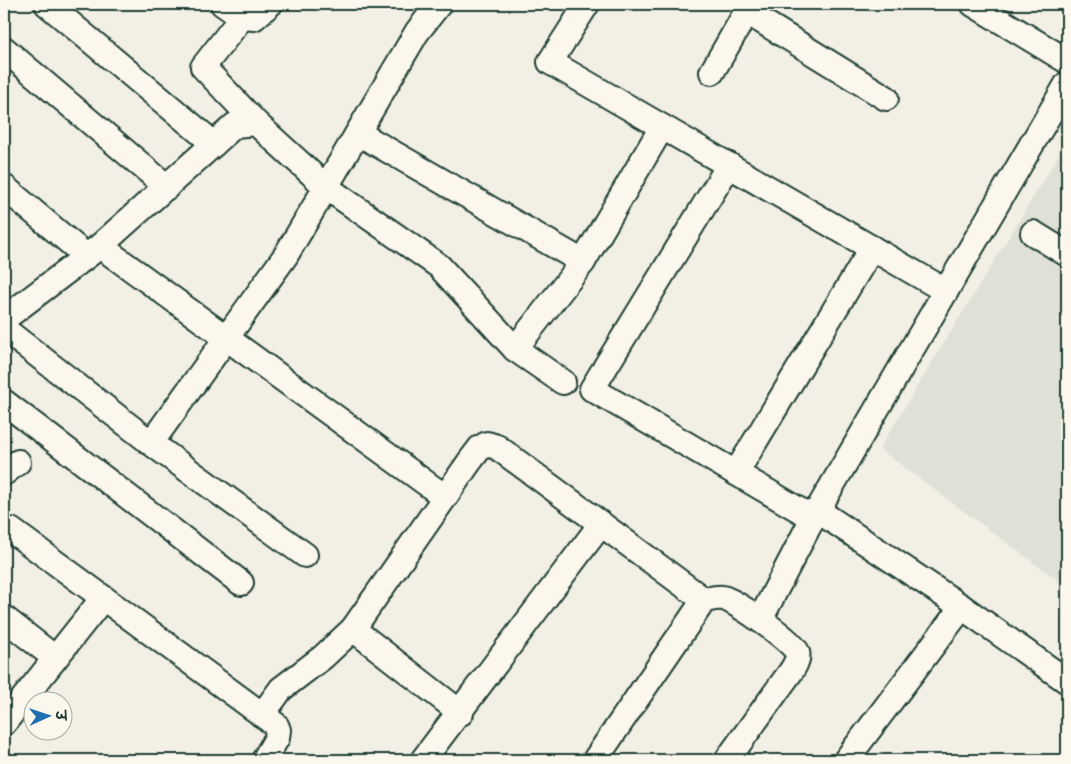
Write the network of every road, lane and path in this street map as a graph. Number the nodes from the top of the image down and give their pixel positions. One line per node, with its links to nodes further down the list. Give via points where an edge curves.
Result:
1 (47, 4): 17 (street)
2 (223, 4): 8 (street)
3 (270, 4): 8 (street, via 254,18)
4 (439, 4): 16 (street, via 417,32)
5 (587, 4): 15 (street, via 550,62)
6 (973, 4): 10 (street)
7 (749, 8): 11 (street); 13 (street)
8 (242, 17): 14 (street, via 203,67)
9 (4, 49): 19 (street)
10 (1067, 61)
11 (712, 72)
12 (1067, 84): 27 (street)
13 (886, 98)
14 (256, 123): 17 (street, via 235,125); 20 (street)
15 (662, 127): 18 (street); 26 (street)
16 (358, 133): 20 (street); 26 (street)
17 (214, 144): 19 (street)
18 (728, 165): 23 (street); 35 (street, via 592,389)
19 (167, 187): 24 (street)
20 (326, 187): 30 (street, via 286,254); 31 (street, via 439,266)
21 (4, 188): 24 (street)
22 (1033, 233): 25 (street)
23 (872, 248): 27 (street); 35 (street)
24 (93, 251): 28 (street); 30 (street)
25 (1067, 254)
26 (584, 262): 31 (street)
27 (946, 291): 37 (street)
28 (4, 319)
29 (4, 329): 34 (street)
30 (227, 338): 34 (street); 36 (street)
31 (514, 349): 32 (street)
32 (563, 382)
33 (4, 402): 41 (street)
34 (151, 443): 40 (street)
35 (736, 473): 37 (street)
36 (445, 497): 38 (street, via 475,455 487,444 497,447); 47 (street)
37 (815, 514): 44 (street); 46 (street)
38 (601, 524): 43 (street); 50 (street)
39 (11, 530): 42 (street)
40 (305, 556)
41 (241, 583)
42 (103, 598): 48 (street); 51 (street)
43 (704, 600): 46 (street, via 723,598 732,601); 55 (street)
44 (962, 607): 49 (street); 57 (street)
45 (4, 618): 48 (street)
46 (760, 620): 56 (street, via 793,646 797,662)
47 (353, 629): 50 (street); 51 (street, via 281,689)
48 (55, 658): 52 (street)
49 (1067, 681)
50 (461, 713): 54 (street)
51 (262, 715): 53 (street, via 278,730)
52 (4, 723)
53 (264, 760)
54 (423, 760)
55 (595, 760)
56 (728, 760)
57 (848, 760)

